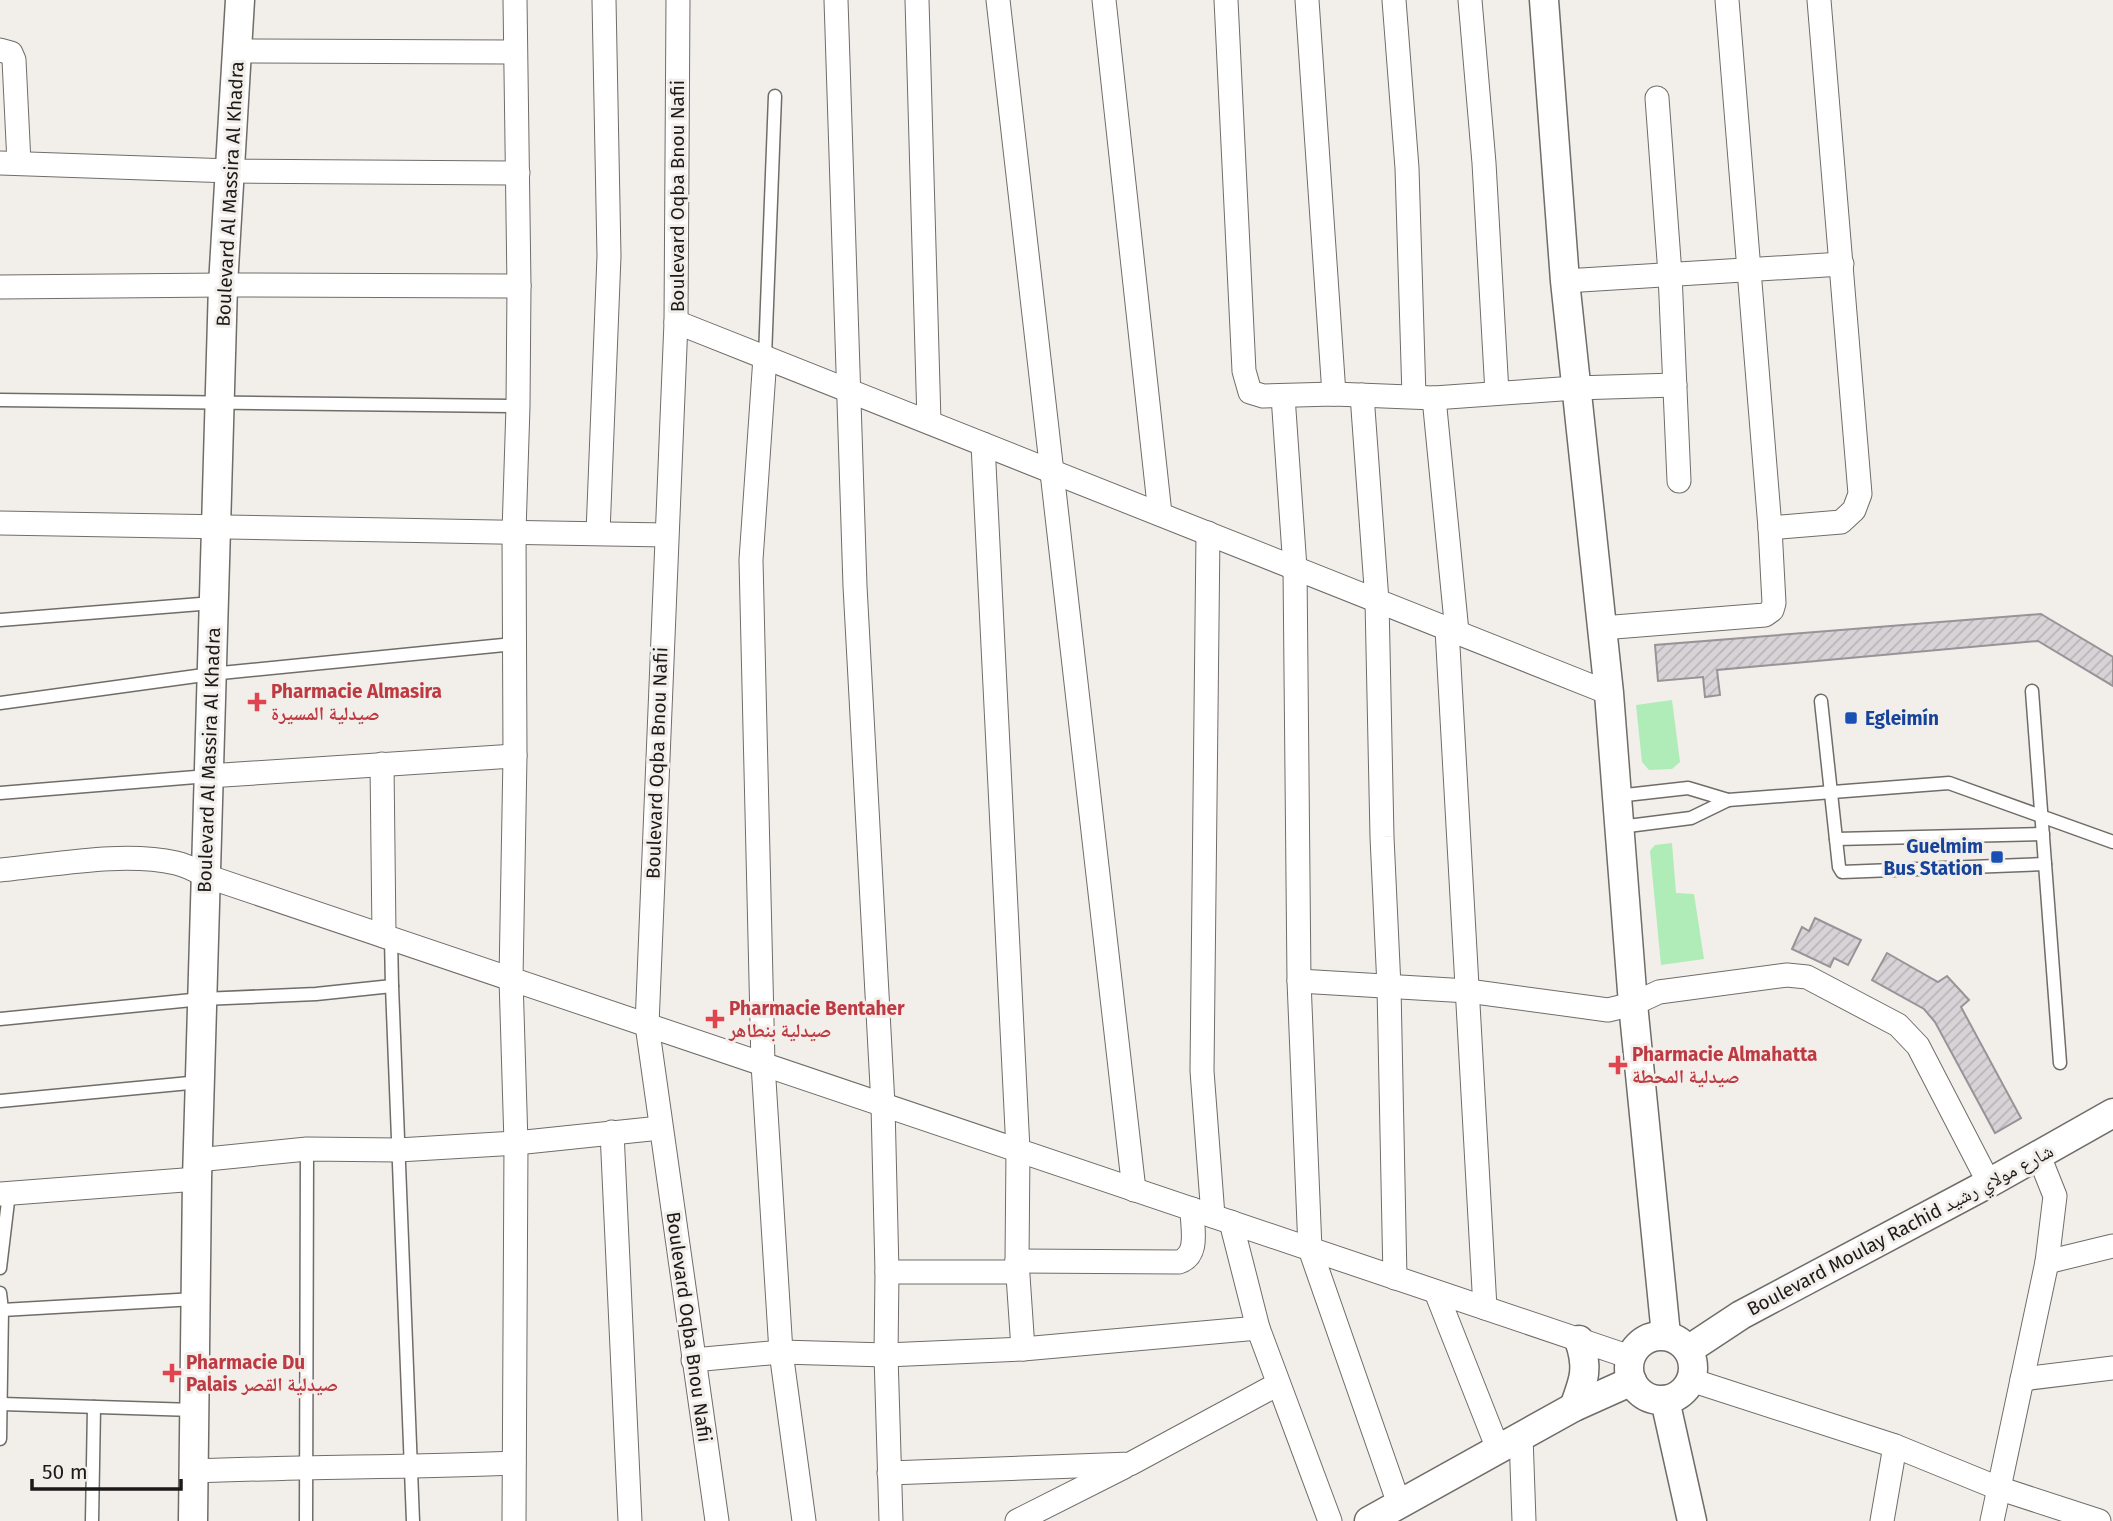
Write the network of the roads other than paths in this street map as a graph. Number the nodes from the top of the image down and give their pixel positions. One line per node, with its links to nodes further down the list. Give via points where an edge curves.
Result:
1 (240, 0): 17 (street, Boulevard Al Massira Al Khadra)
2 (515, 0): 18 (street)
3 (604, 0): 53 (street, via 609,256)
4 (678, 0): 31 (street, Boulevard Oqba Bnou Nafii)
5 (836, 0): 35 (street)
6 (917, 0): 44 (street)
7 (998, 0): 46 (street)
8 (1104, 0): 48 (street)
9 (1226, 0): 39 (street, via 1244,371 1250,392)
10 (1307, 0): 37 (street)
11 (1394, 0): 40 (street)
12 (1470, 0): 36 (street)
13 (1545, 0): 27 (street)
14 (1727, 0): 25 (street)
15 (1819, 0): 24 (street)
16 (0, 50): 21 (street, via 11,53 14,60)
17 (238, 51): 18 (street); 22 (street, Boulevard Al Massira Al Khadra)
18 (515, 52): 23 (street)
19 (775, 96): 32 (lane)
20 (1657, 98): 26 (street)
21 (9, 163): 22 (street)
22 (231, 171): 23 (street); 28 (street, Boulevard Al Massira Al Khadra)
23 (518, 173): 29 (street)
24 (1842, 264): 25 (street); 51 (street, via 1860,494 1854,510 1841,522)
25 (1750, 269): 26 (street); 51 (street)
26 (1670, 274): 27 (street); 33 (street)
27 (1565, 281): 34 (street)
28 (223, 285): 29 (street); 30 (street); 42 (street, Boulevard Al Massira Al Khadra)
29 (519, 286): 43 (street)
30 (0, 287)
31 (676, 322): 32 (street); 55 (street, Boulevard Oqba Bnou Nafii)
32 (765, 357): 35 (street); 94 (street, via 751,560)
33 (1675, 385): 34 (street); 47 (street)
34 (1576, 388): 36 (street); 60 (street)
35 (850, 391): 44 (street); 97 (street)
36 (1497, 393): 40 (street)
37 (1334, 394): 38 (street); 39 (street)
38 (1362, 395): 40 (street); 57 (street)
39 (1283, 396): 56 (street)
40 (1424, 397): 61 (street)
41 (0, 400): 42 (lane)
42 (220, 404): 43 (lane); 50 (street, Boulevard Al Massira Al Khadra)
43 (518, 406): 52 (street)
44 (929, 422): 45 (street)
45 (983, 444): 46 (street); 104 (street)
46 (1053, 472): 48 (street); 108 (street)
47 (1679, 481)
48 (1160, 514): 54 (street)
49 (0, 523): 50 (street)
50 (216, 528): 52 (street); 58 (street, Boulevard Al Massira Al Khadra)
51 (1770, 528): 60 (street, via 1774,603 1765,615)
52 (514, 532): 53 (street); 62 (street)
53 (598, 533): 55 (street)
54 (1208, 533): 56 (street); 110 (street, via 1202,1071)
55 (666, 535): 92 (street, Boulevard Oqba Bnou Nafii)
56 (1295, 568): 57 (street); 85 (street)
57 (1377, 601): 61 (street); 87 (street)
58 (214, 603): 59 (lane); 63 (street, Boulevard Al Massira Al Khadra)
59 (0, 620)
60 (1602, 628): 65 (street)
61 (1452, 631): 65 (street); 88 (street)
62 (514, 644): 63 (lane); 68 (street)
63 (211, 674): 67 (lane); 70 (street, Boulevard Al Massira Al Khadra)
64 (2032, 691): 75 (lane)
65 (1609, 693): 73 (street)
66 (1821, 701): 71 (lane)
67 (0, 703)
68 (515, 756): 69 (street); 84 (street)
69 (382, 764): 70 (street); 83 (street)
70 (208, 776): 72 (lane); 82 (street, Boulevard Al Massira Al Khadra)
71 (1831, 792): 74 (lane); 75 (lane, via 1949,783); 78 (lane)
72 (0, 793)
73 (1617, 796): 74 (lane, via 1688,788); 76 (street)
74 (1728, 800): 76 (lane, via 1691,818)
75 (2041, 815): 77 (lane); 79 (lane)
76 (1620, 827): 90 (street)
77 (2043, 834): 78 (lane); 80 (lane)
78 (1836, 839): 80 (lane, via 1839,867 1845,873)
79 (2113, 842)
80 (2045, 864): 93 (lane)
81 (0, 870): 82 (street, via 139,859 178,863)
82 (206, 876): 83 (street); 89 (street, Boulevard Al Massira Al Khadra)
83 (388, 937): 84 (street); 86 (lane)
84 (511, 979): 92 (street); 101 (street)
85 (1300, 981): 87 (street); 112 (street)
86 (392, 986): 89 (lane); 103 (lane)
87 (1389, 987): 88 (street); 117 (street)
88 (1468, 991): 90 (street, via 1608,1010); 121 (street)
89 (202, 999): 91 (lane); 95 (street, Boulevard Al Massira Al Khadra)
90 (1633, 1004): 107 (street, via 1659,992 1787,975 1807,977 1898,1025 1918,1046); 125 (street)
91 (0, 1019)
92 (647, 1025): 94 (street); 99 (street, Boulevard Oqba Bnou Nafii)
93 (2060, 1063)
94 (763, 1064): 97 (street); 127 (street)
95 (200, 1082): 96 (lane); 106 (street, Boulevard Al Massira Al Khadra)
96 (0, 1101)
97 (883, 1105): 104 (street); 116 (street)
98 (2113, 1114): 105 (street, Boulevard Moulay Rachid شارع مولاي رشيد)
99 (660, 1128): 100 (street); 129 (street, Boulevard Oqba Bnou Nafii)
100 (612, 1132): 101 (street); 157 (street)
101 (516, 1143): 103 (street); 144 (street)
102 (307, 1149): 103 (street); 106 (street); 146 (lane)
103 (398, 1150): 147 (lane)
104 (1018, 1150): 108 (street); 114 (street)
105 (2039, 1156): 107 (street, Boulevard Moulay Rachid شارع مولاي رشيد); 113 (street, via 2055,1196)
106 (197, 1169): 109 (street); 120 (street, Boulevard Al Massira Al Khadra)
107 (1989, 1183): 125 (street, Boulevard Moulay Rachid شارع مولاي رشيد, via 1741,1315)
108 (1134, 1190): 110 (street)
109 (4, 1194): 115 (lane)
110 (1212, 1216): 112 (street); 114 (street, via 1188,1259 1179,1262); 123 (street)
111 (2113, 1246): 113 (street)
112 (1310, 1249): 117 (street); 151 (street)
113 (2047, 1262): 132 (street)
114 (1017, 1266): 116 (street); 126 (street)
115 (0, 1268)
116 (887, 1272): 128 (street)
117 (1395, 1278): 118 (street)
118 (1436, 1292): 121 (street); 142 (street)
119 (0, 1293): 122 (lane)
120 (195, 1299): 122 (lane); 140 (street, Boulevard Al Massira Al Khadra)
121 (1485, 1308): 124 (street)
122 (2, 1310): 133 (lane)
123 (1258, 1328): 126 (street); 135 (street)
124 (1579, 1340): 131 (street); 139 (street, via 1586,1360 1585,1375)
125 (1677, 1343): 131 (street, via 1655,1336 1644,1340 1636,1347); 134 (street, via 1693,1361)
126 (1023, 1349): 128 (street)
127 (780, 1352): 128 (street); 129 (street); 159 (street)
128 (886, 1355): 149 (street)
129 (693, 1360): 158 (street, Boulevard Oqba Bnou Nafii)
130 (2113, 1368): 132 (street)
131 (1631, 1369): 136 (street, via 1644,1396); 139 (street)
132 (2022, 1379): 150 (street)
133 (1, 1380): 137 (lane)
134 (1691, 1380): 136 (street, via 1681,1394); 143 (street)
135 (1278, 1384): 145 (street); 162 (street)
136 (1665, 1400): 165 (street)
137 (2, 1404): 138 (lane); 141 (lane)
138 (94, 1407): 140 (lane); 152 (lane)
139 (1574, 1407): 142 (street)
140 (195, 1410): 148 (street, Boulevard Al Massira Al Khadra)
141 (0, 1438)
142 (1509, 1443): 151 (street); 164 (street)
143 (1895, 1446): 150 (street); 166 (street)
144 (514, 1463): 147 (street); 156 (street)
145 (1130, 1464): 149 (street); 161 (street)
146 (306, 1466): 147 (street); 148 (street); 154 (lane)
147 (411, 1467): 155 (lane)
148 (194, 1471): 153 (street, Boulevard Al Massira Al Khadra)
149 (889, 1473): 160 (street)
150 (1998, 1488): 167 (street); 168 (street)
151 (1399, 1504): 163 (street)
152 (92, 1521)
153 (193, 1521)
154 (306, 1521)
155 (413, 1521)
156 (514, 1521)
157 (630, 1521)
158 (718, 1521)
159 (804, 1521)
160 (891, 1521)
161 (1017, 1521)
162 (1330, 1521)
163 (1369, 1521)
164 (1524, 1521)
165 (1692, 1521)
166 (1882, 1521)
167 (1992, 1521)
168 (2099, 1521)

